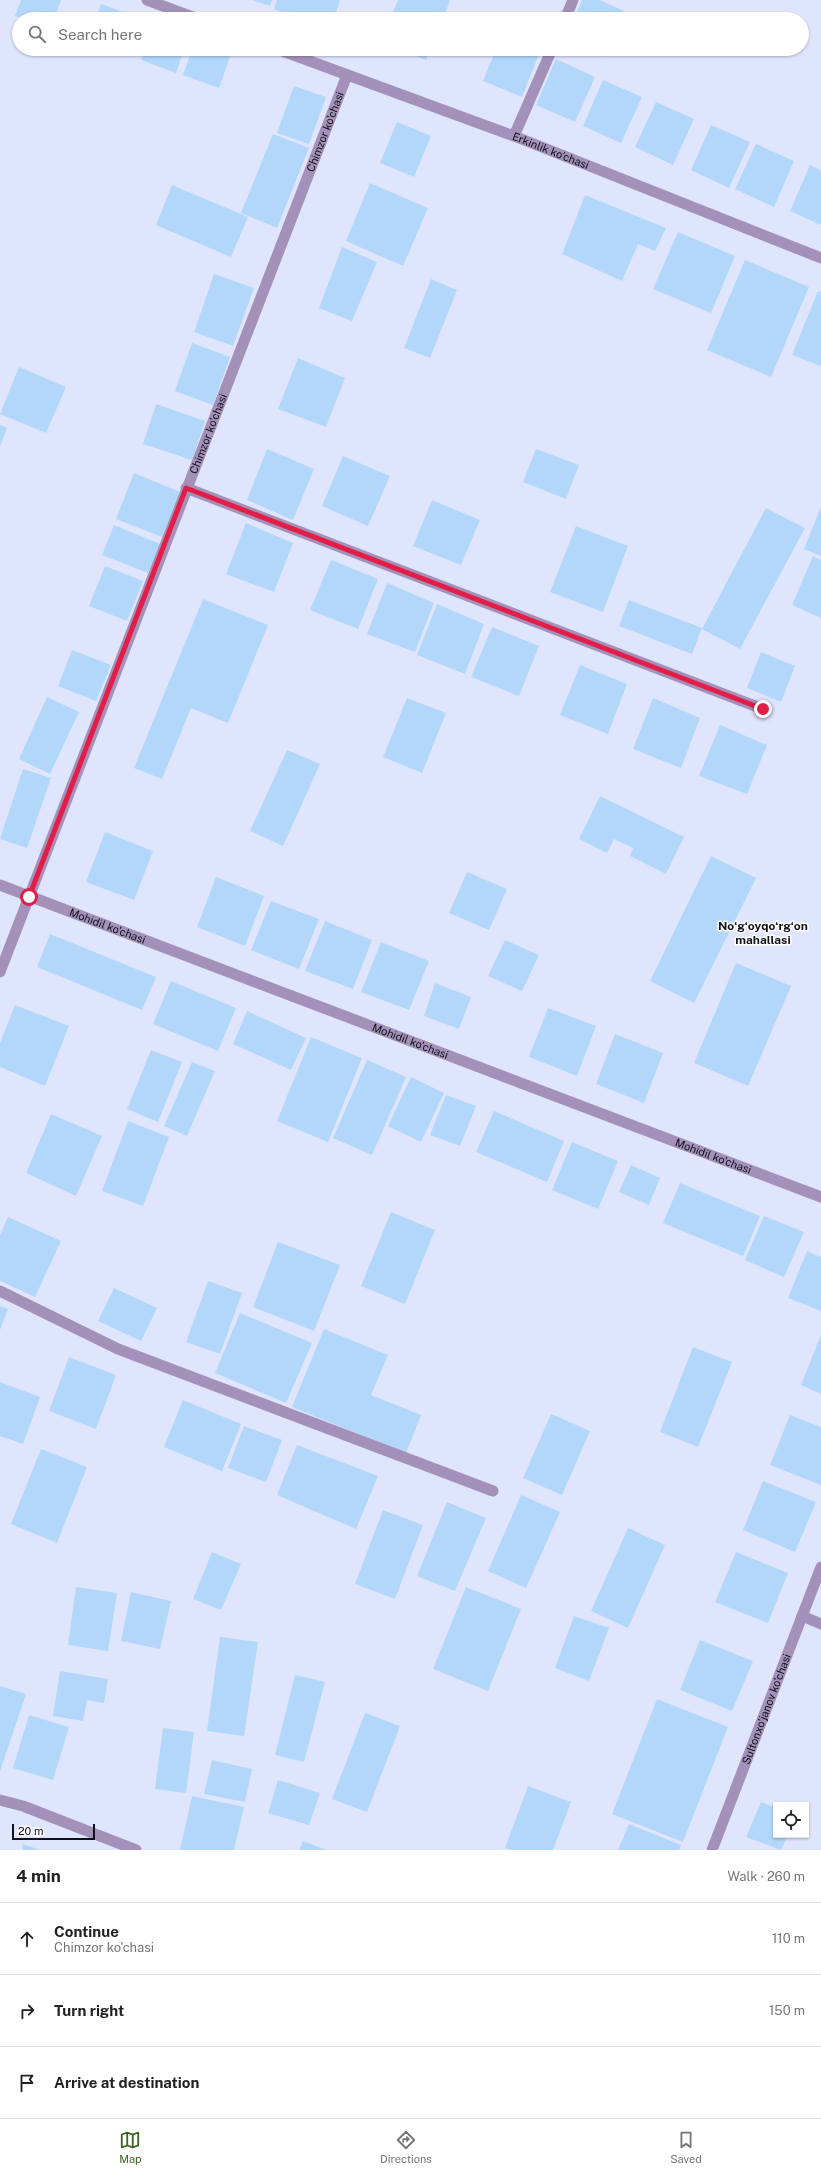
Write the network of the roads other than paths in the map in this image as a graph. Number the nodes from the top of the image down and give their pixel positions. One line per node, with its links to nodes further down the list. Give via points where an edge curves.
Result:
1 (148, 0): 3 (street)
2 (573, 0): 4 (street)
3 (180, 12)
4 (567, 12)
5 (296, 56): 7 (street, Erkinlik ko'chasi)
6 (549, 56): 8 (street)
7 (347, 75): 8 (street, Erkinlik ko'chasi); 10 (street, Chimzor ko'chasi)
8 (514, 136): 9 (street, Erkinlik ko'chasi)
9 (821, 258)
10 (186, 488): 11 (street); 13 (street, Chimzor ko'chasi)
11 (763, 709)
12 (0, 885): 13 (street, Mohidil ko'chasi)
13 (29, 897): 14 (street, Chimzor ko'chasi); 15 (street, Mohidil ko'chasi)
14 (0, 972)
15 (821, 1197)
16 (0, 1291): 17 (street, via 118,1349)
17 (493, 1491)
18 (821, 1567): 19 (street, Sultonxo'janov ko'chasi)
19 (802, 1616): 20 (street); 23 (street, Sultonxo'janov ko'chasi)
20 (821, 1624)
21 (0, 1800): 22 (street, via 23,1806)
22 (136, 1850)
23 (712, 1850)

